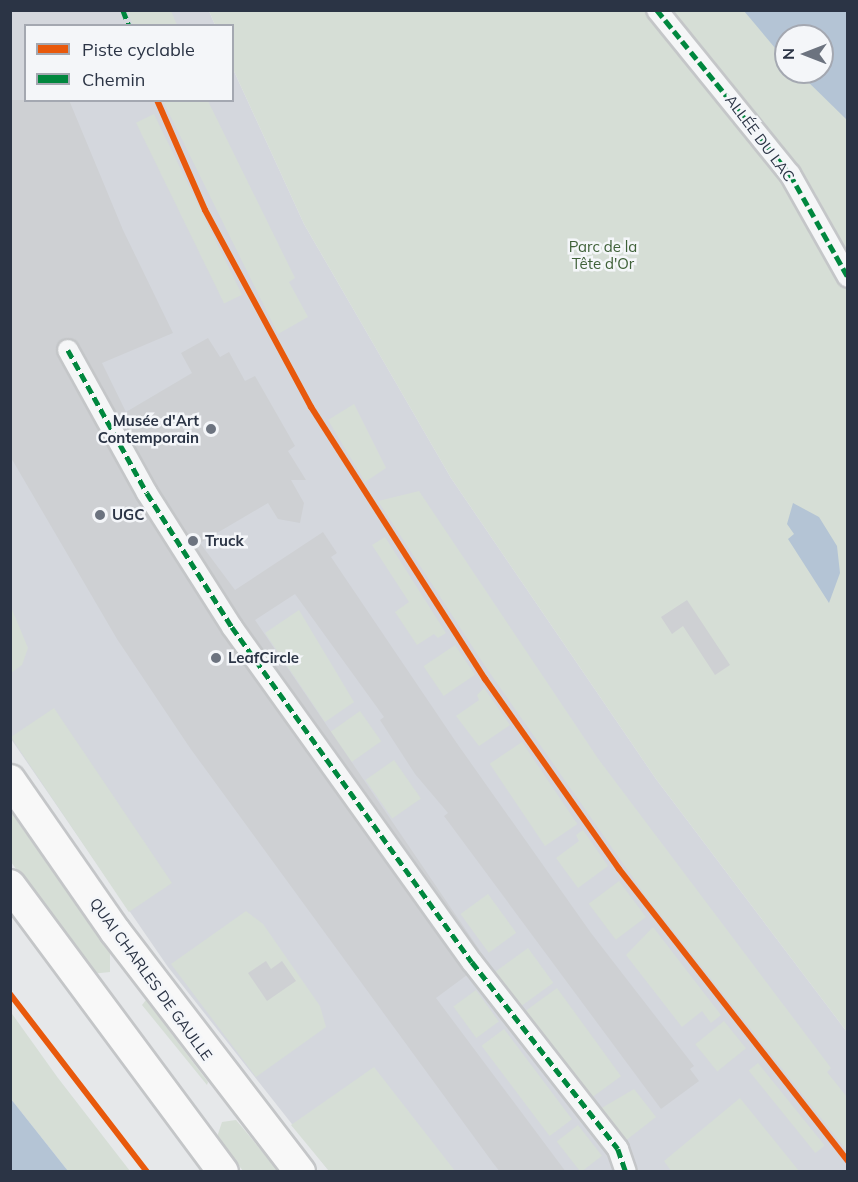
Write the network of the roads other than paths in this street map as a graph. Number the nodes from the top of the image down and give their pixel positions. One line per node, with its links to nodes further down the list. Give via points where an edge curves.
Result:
1 (657, 10): 2 (street, ALLÉE DU LAC, via 790,174)
2 (848, 277)
3 (68, 350): 8 (street, via 147,493 232,627 472,962 618,1149)
4 (10, 780): 7 (main road, QUAI CHARLES DE GAULLE, via 115,931)
5 (10, 885): 6 (main road)
6 (223, 1172)
7 (300, 1172)
8 (626, 1172)

